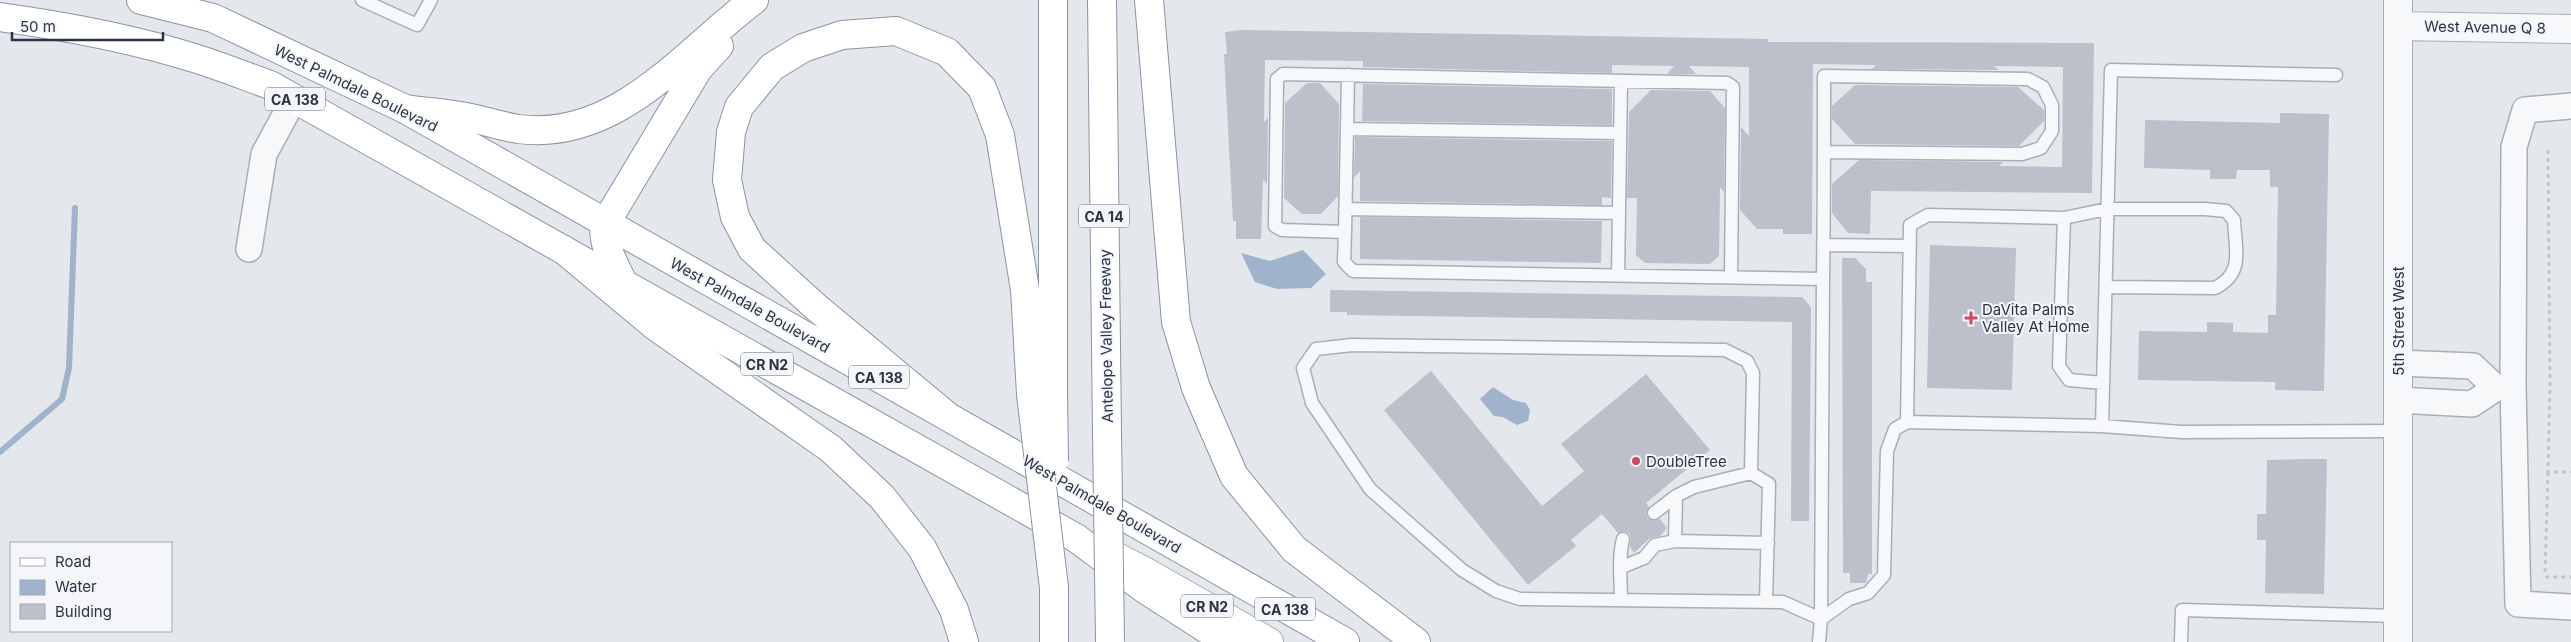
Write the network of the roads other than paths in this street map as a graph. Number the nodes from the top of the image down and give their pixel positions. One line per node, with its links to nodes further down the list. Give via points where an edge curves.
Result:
1 (141, 0): 9 (main road, West Palmdale Boulevard / CA 138)
2 (362, 0): 3 (lane, via 417,25)
3 (431, 0)
4 (754, 0): 18 (main road, via 633,100 597,118 561,128 519,129 466,116)
5 (763, 0): 26 (main road, via 698,69)
6 (1053, 0): 40 (main road)
7 (1102, 0): 61 (main road, Antelope Valley Freeway / CA 14, bridge)
8 (1149, 0): 65 (main road, via 1176,322 1196,388 1234,476 1294,549)
9 (194, 7): 18 (main road, West Palmdale Boulevard / CA 138)
10 (2398, 13): 12 (street, West Avenue Q 8); 37 (street, 5th Street West)
11 (0, 17): 16 (main road, CA 138, via 51,24 194,57 270,85)
12 (2571, 29)
13 (1348, 75): 15 (lane); 19 (lane); 27 (lane, via 1283,74 1277,79 1275,226 1282,230)
14 (2336, 75): 23 (lane, via 2111,70)
15 (1621, 81): 20 (lane); 33 (lane, via 1727,82 1733,87)
16 (294, 99): 30 (street, via 264,154); 31 (main road, CA 138)
17 (2571, 106): 39 (street, via 2525,110 2514,147)
18 (406, 109): 26 (main road, West Palmdale Boulevard / CA 138)
19 (1347, 129): 20 (lane); 22 (lane)
20 (1620, 133): 24 (lane)
21 (1824, 152): 21 (lane, via 1824,76 2028,79 2043,87 2052,105 2052,131 2041,148 2022,154); 28 (lane)
22 (1345, 209): 24 (lane); 27 (lane)
23 (2107, 209): 25 (lane); 36 (lane); 36 (lane, via 2226,211 2234,220 2236,269 2228,282 2215,288)
24 (1619, 212): 32 (lane)
25 (2064, 218): 29 (lane, via 1928,214 1910,225); 38 (lane, via 2059,366 2069,380)
26 (605, 224): 35 (main road, via 606,241); 42 (main road, West Palmdale Boulevard / CA 138)
27 (1344, 232): 32 (lane, via 1344,262 1353,271)
28 (1823, 245): 29 (lane); 34 (lane)
29 (1910, 246): 43 (lane)
30 (249, 249)
31 (564, 250): 35 (main road, CR N2); 59 (main road, CA 138, via 655,326 831,449 882,497 922,548 954,610)
32 (1618, 275): 33 (lane)
33 (1731, 277): 34 (lane)
34 (1823, 279): 57 (lane)
35 (622, 283): 49 (main road, CR N2)
36 (2106, 287): 38 (lane)
37 (2398, 363): 39 (street, via 2473,366); 41 (street, 5th Street West)
38 (2103, 383): 44 (lane)
39 (2505, 387): 41 (street, via 2472,404); 56 (street, via 2518,604)
40 (1042, 393): 42 (main road, via 1000,135 982,88 947,52 896,31 842,35 803,48 772,67 739,107 731,132 727,180 735,217 752,249 817,308); 60 (main road, bridge, via 1054,588)
41 (2398, 400): 45 (street, 5th Street West)
42 (946, 415): 64 (main road, West Palmdale Boulevard / CA 138)
43 (1907, 422): 44 (lane); 57 (lane, via 1895,429 1887,451 1884,574 1868,593 1849,599)
44 (2102, 426): 45 (lane, via 2181,432)
45 (2398, 431): 58 (street, 5th Street West)
46 (1751, 473): 47 (lane, via 1694,487); 52 (lane, via 1769,484); 54 (lane, via 1753,373 1747,361 1725,350 1352,345 1316,349 1303,368 1312,404 1370,489 1462,570 1496,591 1520,599)
47 (1676, 496): 48 (lane); 51 (lane)
48 (1654, 513)
49 (1076, 538): 62 (main road, via 1146,590); 63 (main road, CR N2, via 1144,571)
50 (1623, 539): 53 (lane)
51 (1675, 541): 52 (lane); 53 (lane, via 1655,545 1644,558)
52 (1768, 543): 55 (lane)
53 (1622, 567): 54 (lane)
54 (1621, 600): 55 (lane)
55 (1766, 602): 57 (lane, via 1783,602)
56 (2571, 607)
57 (1821, 619): 66 (lane)
58 (2398, 629): 67 (lane, via 2182,610)
59 (964, 642)
60 (1054, 642)
61 (1110, 642)
62 (1227, 642)
63 (1269, 642)
64 (1345, 642)
65 (1416, 642)
66 (1819, 642)
67 (2181, 642)

